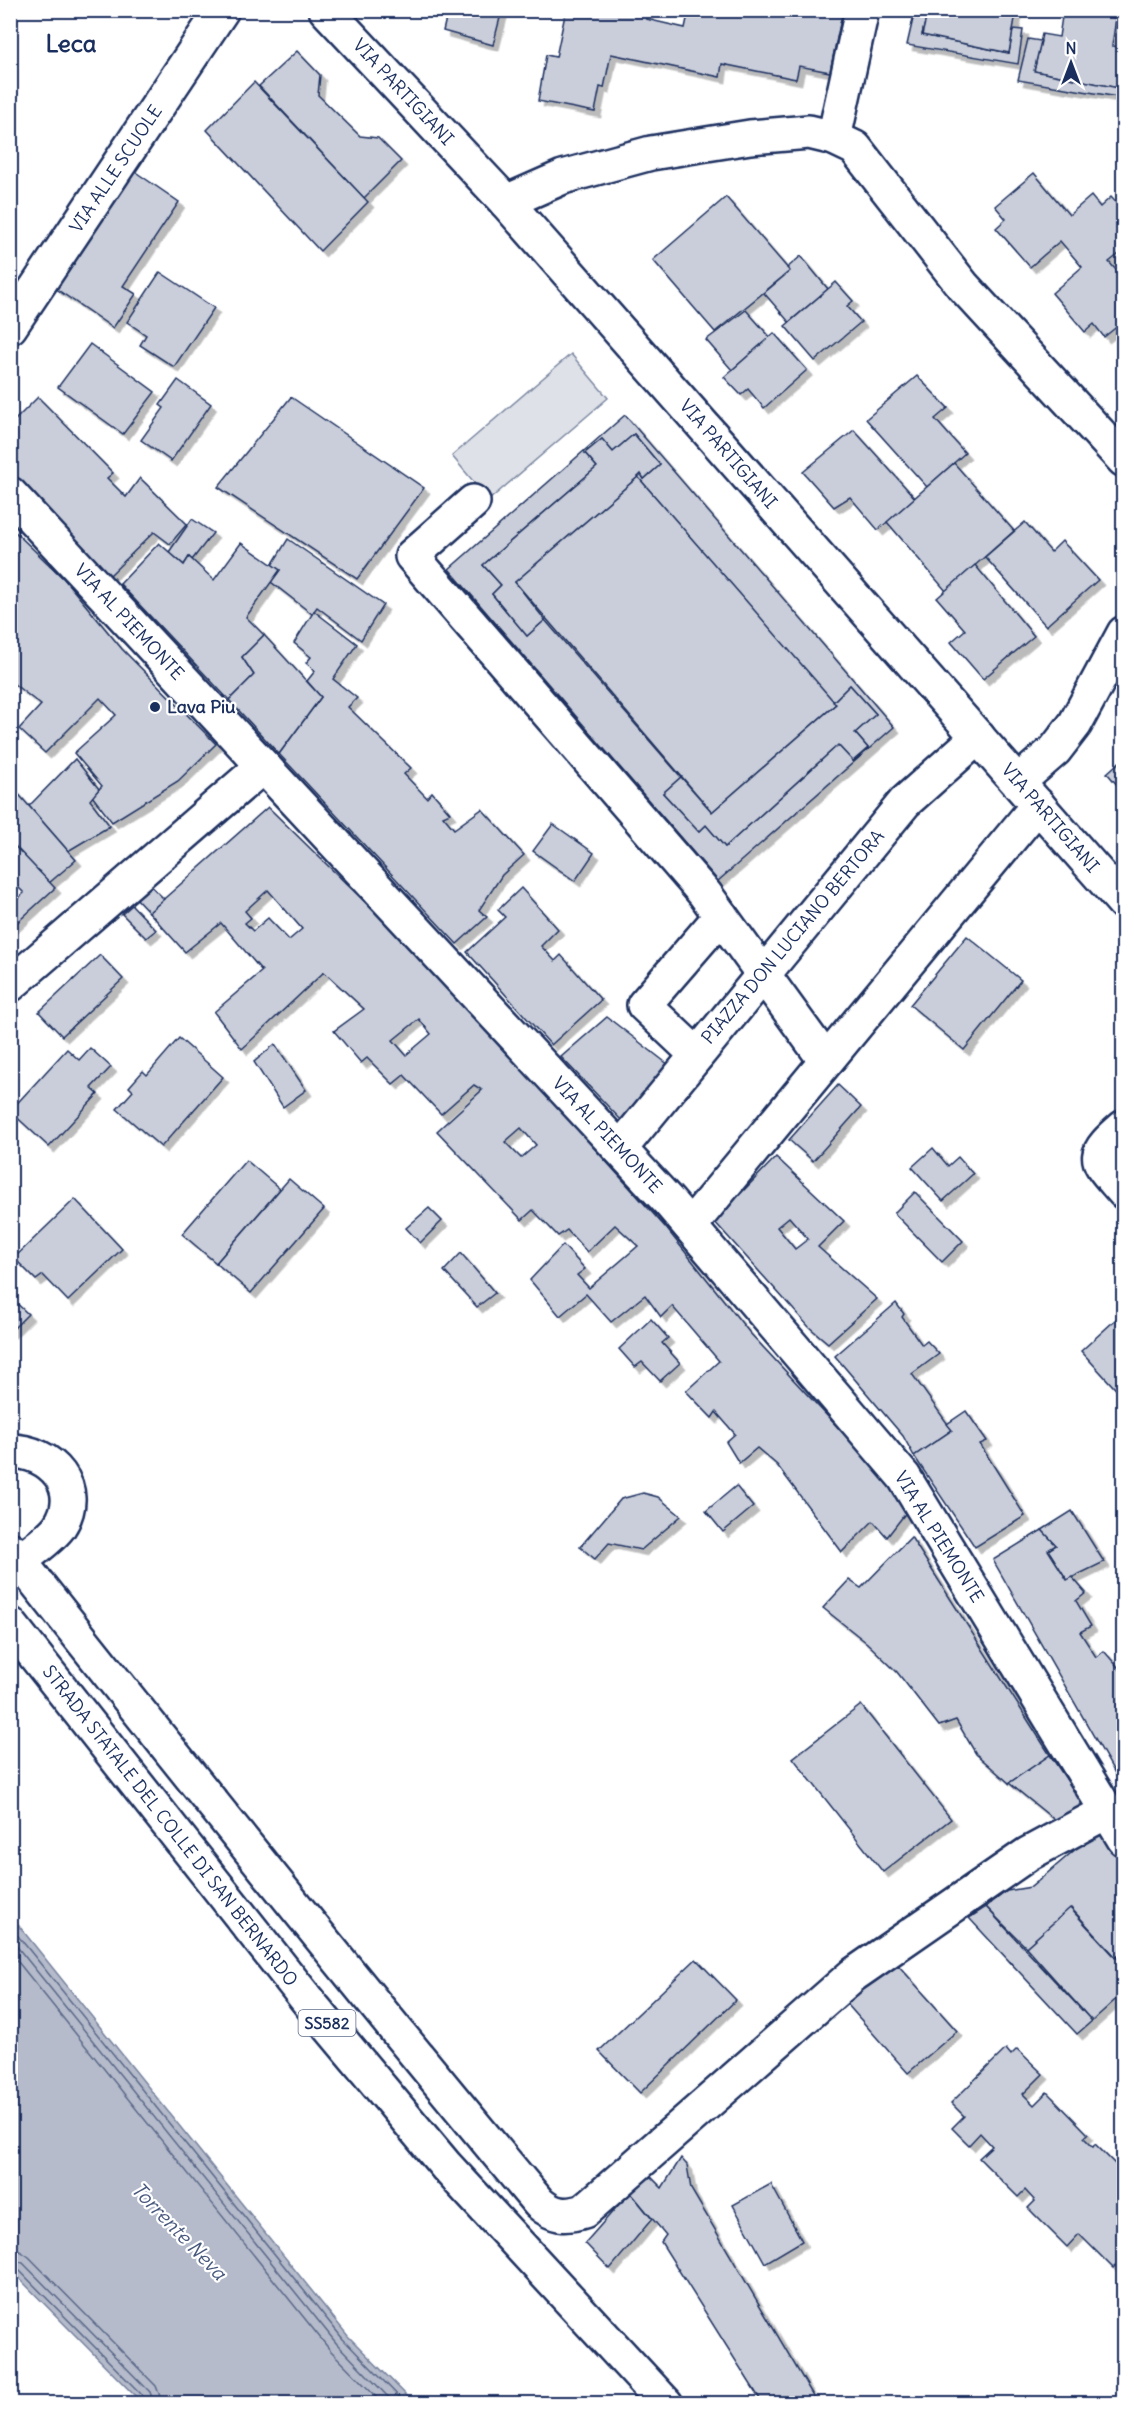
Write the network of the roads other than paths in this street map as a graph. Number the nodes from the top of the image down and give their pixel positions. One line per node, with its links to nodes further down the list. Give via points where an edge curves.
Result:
1 (222, 10): 6 (street, VIA ALLE SCUOLE)
2 (326, 10): 5 (street, VIA PARTIGIANI)
3 (862, 10): 4 (street)
4 (834, 138): 5 (street, via 808,132 651,153 563,177); 7 (street, via 855,148 963,286)
5 (506, 202): 11 (street, VIA PARTIGIANI)
6 (10, 327)
7 (1124, 460)
8 (10, 494): 12 (street, VIA AL PIEMONTE)
9 (472, 502): 15 (street, via 412,555)
10 (1124, 633): 13 (street, via 1075,724)
11 (978, 737): 13 (street, VIA PARTIGIANI); 16 (street, PIAZZA DON LUCIANO BERTORA, via 905,802)
12 (263, 766): 17 (street); 21 (street, VIA AL PIEMONTE)
13 (1028, 793): 14 (street, VIA PARTIGIANI); 19 (street)
14 (1124, 903)
15 (722, 916): 16 (street); 18 (street, via 644,1005)
16 (763, 974): 18 (street, PIAZZA DON LUCIANO BERTORA); 19 (street)
17 (10, 985)
18 (697, 1055): 21 (street, PIAZZA DON LUCIANO BERTORA)
19 (826, 1061): 23 (street)
20 (1124, 1126): 22 (street, via 1101,1146 1098,1156 1101,1166)
21 (620, 1149): 23 (street, VIA AL PIEMONTE)
22 (1124, 1192)
23 (690, 1226): 27 (street, VIA AL PIEMONTE, via 904,1477)
24 (10, 1451): 25 (street, via 35,1454 46,1460 62,1478 67,1498 59,1526)
25 (15, 1555): 27 (street, via 436,2081 539,2203 559,2215 584,2211 852,1976 1029,1854)
26 (10, 1624): 29 (street, STRADA STATALE DEL COLLE DI SAN BERNARDO / SS582, via 324,2020 446,2166)
27 (1106, 1812): 28 (street, VIA AL PIEMONTE)
28 (1124, 1839)
29 (666, 2403)

